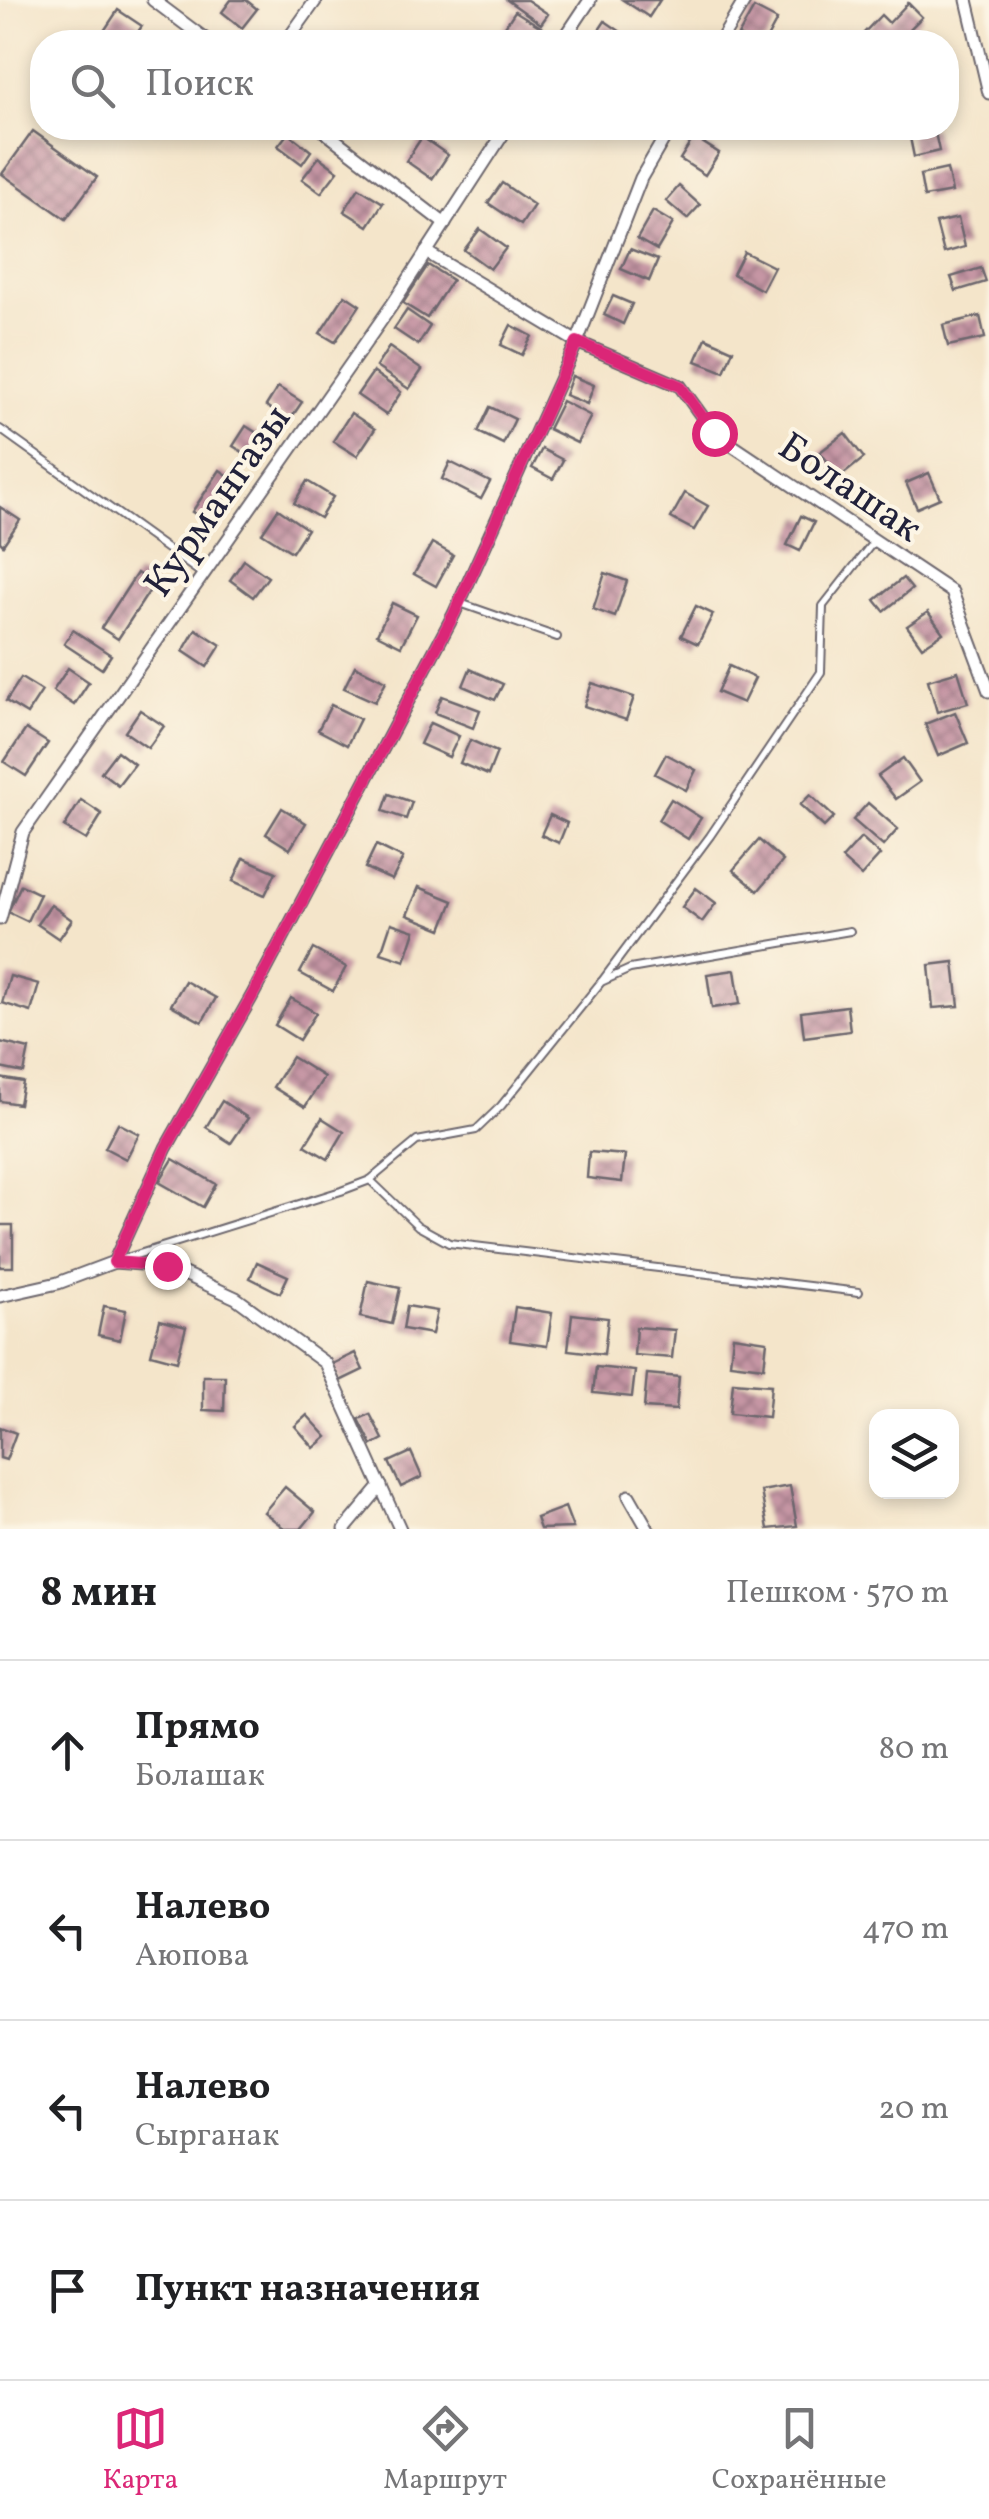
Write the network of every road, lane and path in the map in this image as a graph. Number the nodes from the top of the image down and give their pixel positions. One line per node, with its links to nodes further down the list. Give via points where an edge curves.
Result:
1 (154, 0): 6 (street)
2 (316, 0): 7 (street)
3 (590, 0): 8 (street)
4 (744, 0): 9 (street)
5 (967, 0): 10 (street)
6 (193, 30)
7 (295, 30)
8 (570, 30)
9 (727, 30)
10 (989, 94)
11 (336, 140): 14 (street)
12 (499, 140): 14 (street, Курмангазы)
13 (663, 140): 16 (street, via 641,178)
14 (445, 224): 15 (street, Курмангазы)
15 (426, 252): 16 (street, Болашак); 19 (street, Курмангазы)
16 (577, 342): 18 (street, Болашак, via 680,386 714,433); 20 (street)
17 (0, 430): 19 (lane)
18 (875, 540): 22 (street, Болашак, via 952,592); 25 (lane, via 823,606 822,672)
19 (203, 575): 23 (street, Курмангазы, via 23,832)
20 (459, 602): 21 (lane); 27 (street, via 166,1148)
21 (557, 637)
22 (989, 691)
23 (0, 919)
24 (850, 931): 25 (lane, via 630,969)
25 (602, 982): 26 (lane, via 476,1130 417,1142)
26 (370, 1180): 27 (lane); 28 (lane, via 418,1226 449,1243)
27 (114, 1262): 29 (street); 30 (street, via 167,1266 236,1298 325,1363)
28 (859, 1292)
29 (0, 1296)
30 (381, 1486): 32 (street); 33 (street)
31 (629, 1496): 34 (street)
32 (345, 1529)
33 (400, 1529)
34 (648, 1529)

